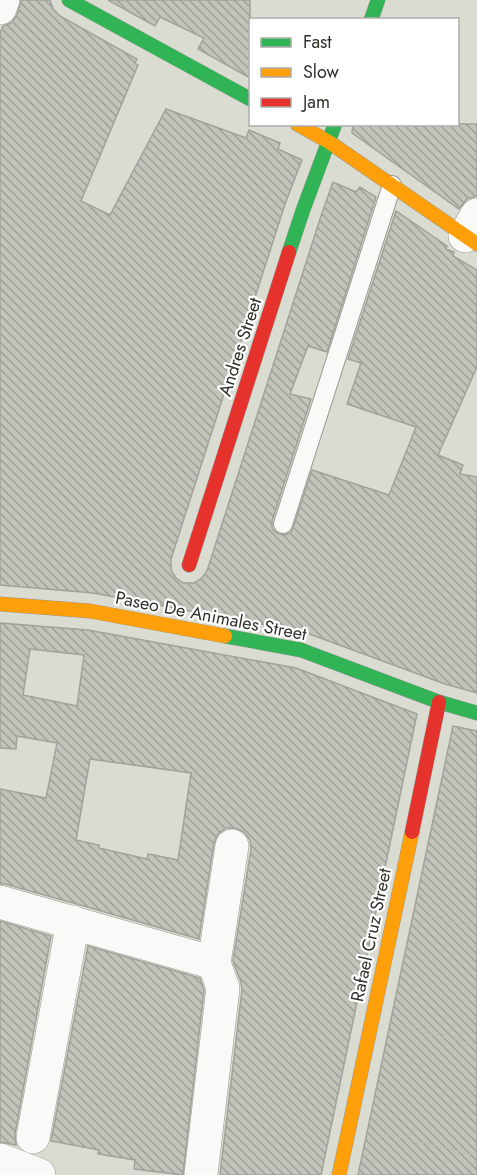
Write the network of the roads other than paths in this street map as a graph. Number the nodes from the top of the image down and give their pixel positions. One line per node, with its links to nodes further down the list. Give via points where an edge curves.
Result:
1 (3, 0): 4 (street)
2 (69, 0): 6 (street)
3 (378, 0): 5 (street)
4 (0, 8)
5 (372, 18)
6 (249, 98)
7 (301, 126): 9 (street)
8 (334, 126): 9 (street, Andres Street)
9 (329, 142): 10 (street); 13 (street, Andres Street, via 303,210)
10 (392, 185): 11 (street); 12 (lane)
11 (473, 232)
12 (283, 524)
13 (189, 564)
14 (0, 604): 15 (street, Paseo De Animales Street, via 90,611 302,650)
15 (439, 702): 16 (street, Paseo De Animales Street); 25 (street, Rafael Cruz Street)
16 (477, 713)
17 (232, 846): 20 (street)
18 (0, 902): 19 (street)
19 (73, 922): 20 (street); 21 (street)
20 (214, 963): 23 (street, via 223,988)
21 (33, 1137)
22 (0, 1160): 24 (street)
23 (201, 1174)
24 (39, 1175)
25 (339, 1175)

